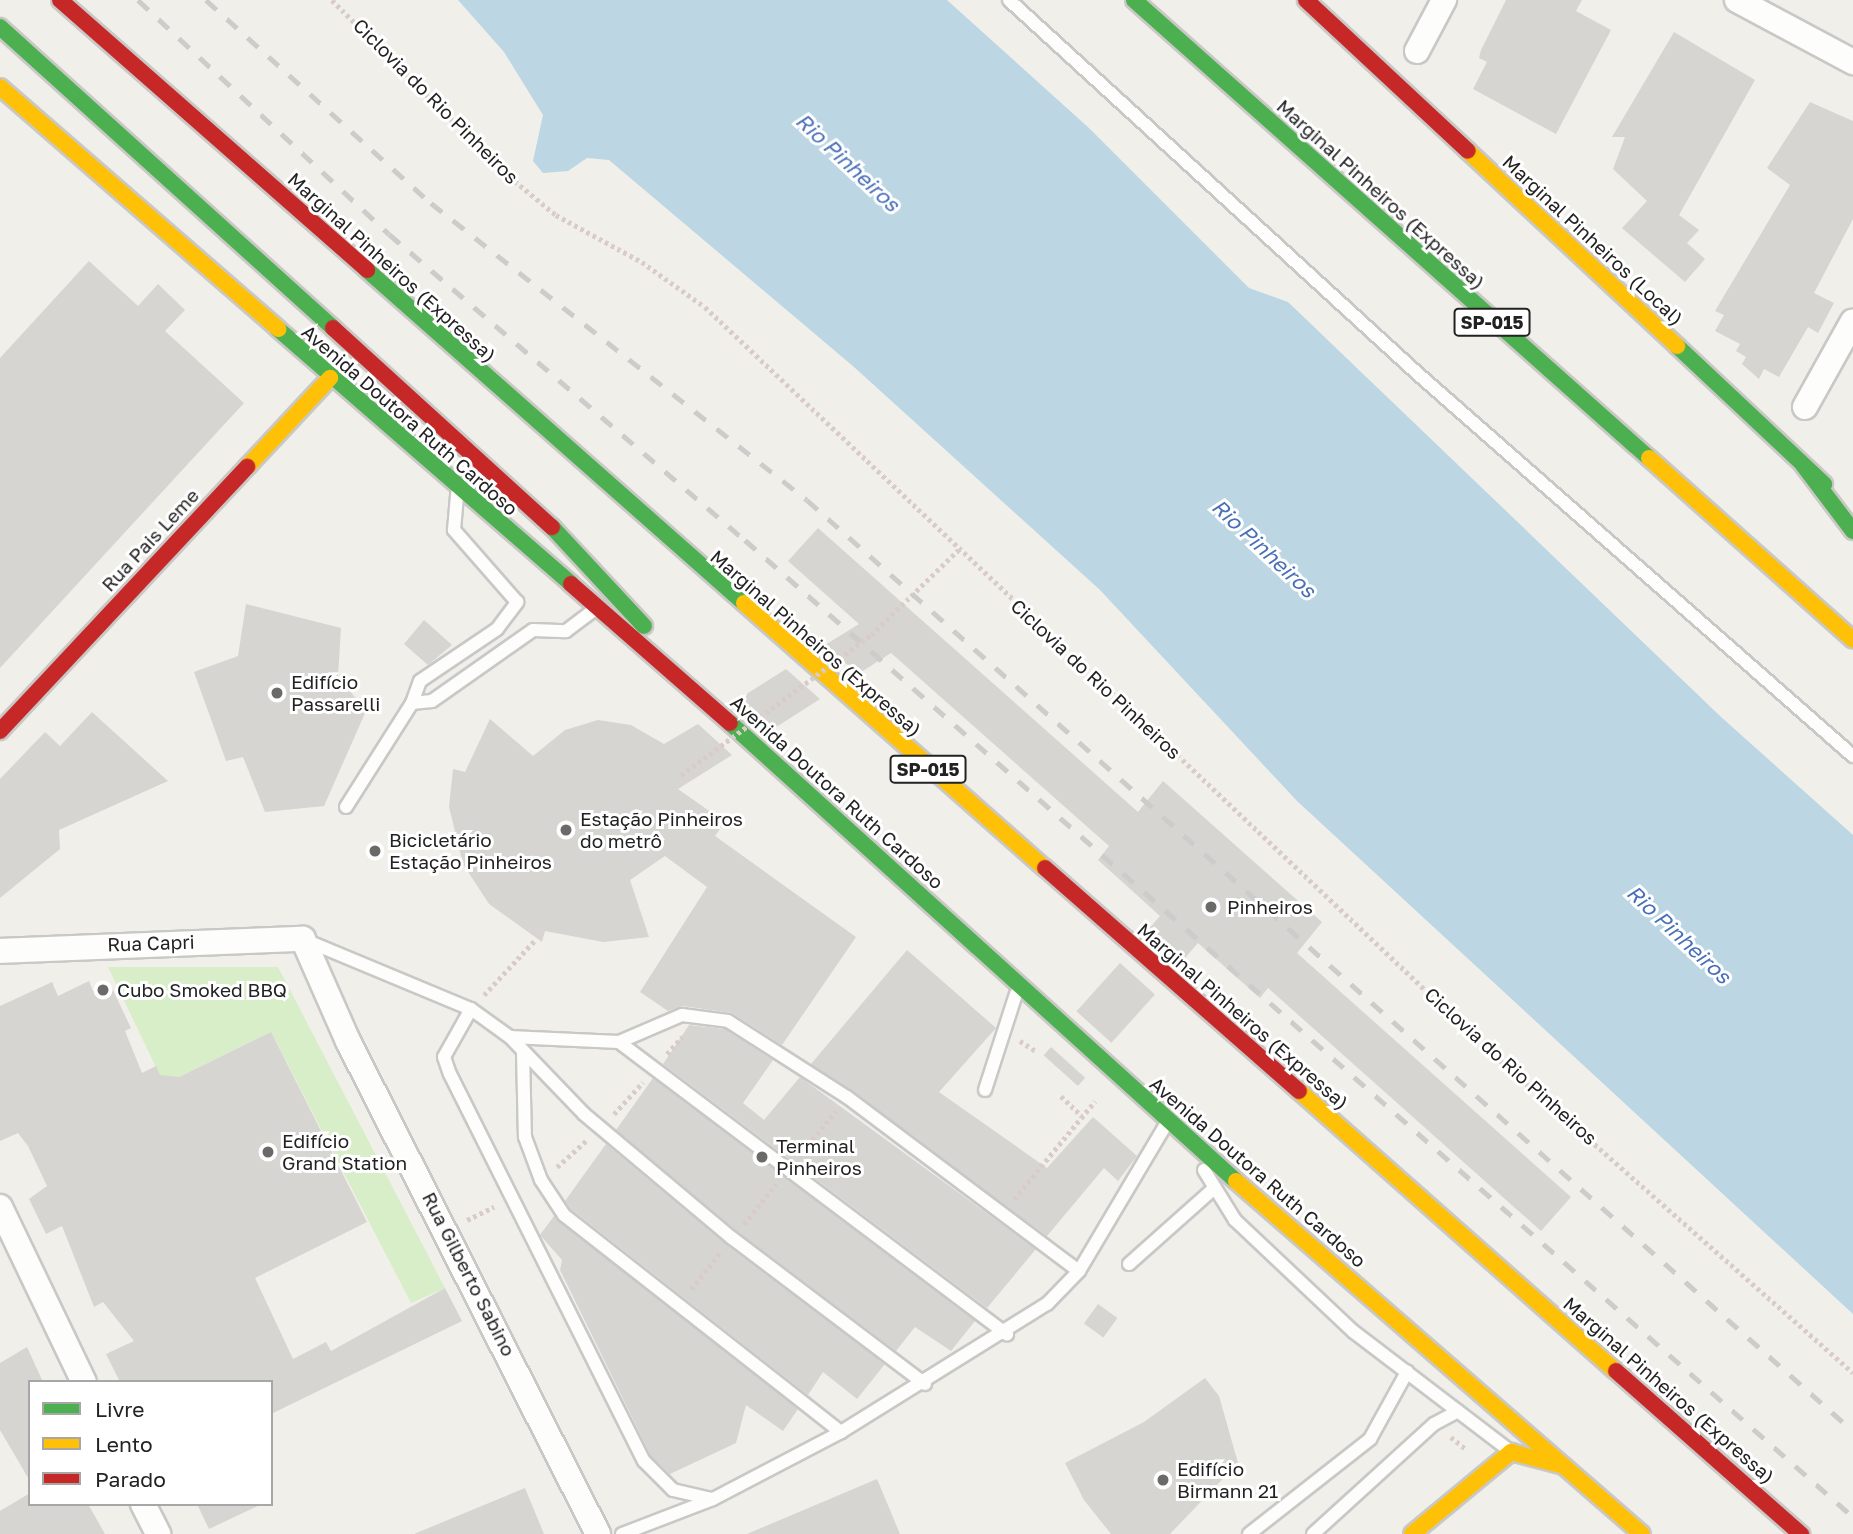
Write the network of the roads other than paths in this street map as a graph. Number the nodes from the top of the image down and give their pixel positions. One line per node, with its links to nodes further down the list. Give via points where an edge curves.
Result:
1 (60, 0): 56 (main road, Marginal Pinheiros (Expressa) / SP-015)
2 (1009, 0): 23 (lane, via 1418,374)
3 (1134, 0): 19 (main road, Marginal Pinheiros (Expressa) / SP-015)
4 (1306, 0): 14 (main road, Marginal Pinheiros (Local))
5 (1444, 0): 8 (street)
6 (1737, 0): 9 (street)
7 (0, 27): 20 (main road, via 561,535 629,606 654,639)
8 (1417, 51)
9 (1853, 62)
10 (0, 87): 12 (main road, Avenida Doutora Ruth Cardoso)
11 (1853, 321): 13 (street)
12 (330, 378): 15 (main road, Avenida Doutora Ruth Cardoso); 22 (main road, Rua Pais Leme)
13 (1805, 407)
14 (1803, 465): 16 (main road, Marginal Pinheiros (Local)); 17 (main road)
15 (458, 490): 18 (main road, Avenida Doutora Ruth Cardoso); 21 (lane, via 454,530 517,602 497,629 419,681)
16 (1853, 510)
17 (1853, 531)
18 (595, 609): 20 (main road, Avenida Doutora Ruth Cardoso); 21 (lane, via 566,631 533,631 432,701)
19 (1853, 640)
20 (662, 665): 27 (main road, Avenida Doutora Ruth Cardoso)
21 (412, 703): 24 (lane)
22 (0, 731)
23 (1853, 756)
24 (346, 807)
25 (303, 939): 26 (street, Rua Capri); 28 (lane); 50 (street, Rua Gilberto Sabino, via 348,1041)
26 (0, 951)
27 (1019, 987): 32 (lane); 33 (main road, Avenida Doutora Ruth Cardoso)
28 (471, 1009): 29 (lane); 47 (lane, via 444,1057 644,1461 673,1490)
29 (510, 1037): 30 (lane); 31 (lane)
30 (620, 1042): 38 (lane, via 654,1022 682,1015 728,1021 760,1037 847,1097); 39 (lane)
31 (523, 1052): 42 (lane, via 584,1114 732,1238); 44 (lane, via 525,1137 546,1190 564,1215)
32 (985, 1090)
33 (1169, 1120): 34 (main road, Avenida Doutora Ruth Cardoso); 38 (lane)
34 (1192, 1140): 35 (lane); 46 (main road, Avenida Doutora Ruth Cardoso)
35 (1212, 1190): 37 (lane); 40 (lane, via 1235,1220 1354,1332)
36 (0, 1206): 41 (street)
37 (1129, 1264)
38 (1079, 1271): 39 (lane, via 1047,1304)
39 (1007, 1334): 42 (lane)
40 (1407, 1372): 43 (lane); 52 (lane, via 1370,1439)
41 (84, 1380)
42 (925, 1384): 44 (lane)
43 (1458, 1411): 45 (lane); 53 (lane, via 1434,1424)
44 (841, 1432): 47 (lane)
45 (1511, 1452): 46 (main road); 54 (main road)
46 (1560, 1465): 55 (main road, Avenida Doutora Ruth Cardoso)
47 (713, 1499): 51 (lane)
48 (145, 1506): 49 (street)
49 (158, 1534)
50 (598, 1534)
51 (622, 1534)
52 (1249, 1534)
53 (1313, 1534)
54 (1412, 1534)
55 (1642, 1534)
56 (1801, 1534)

